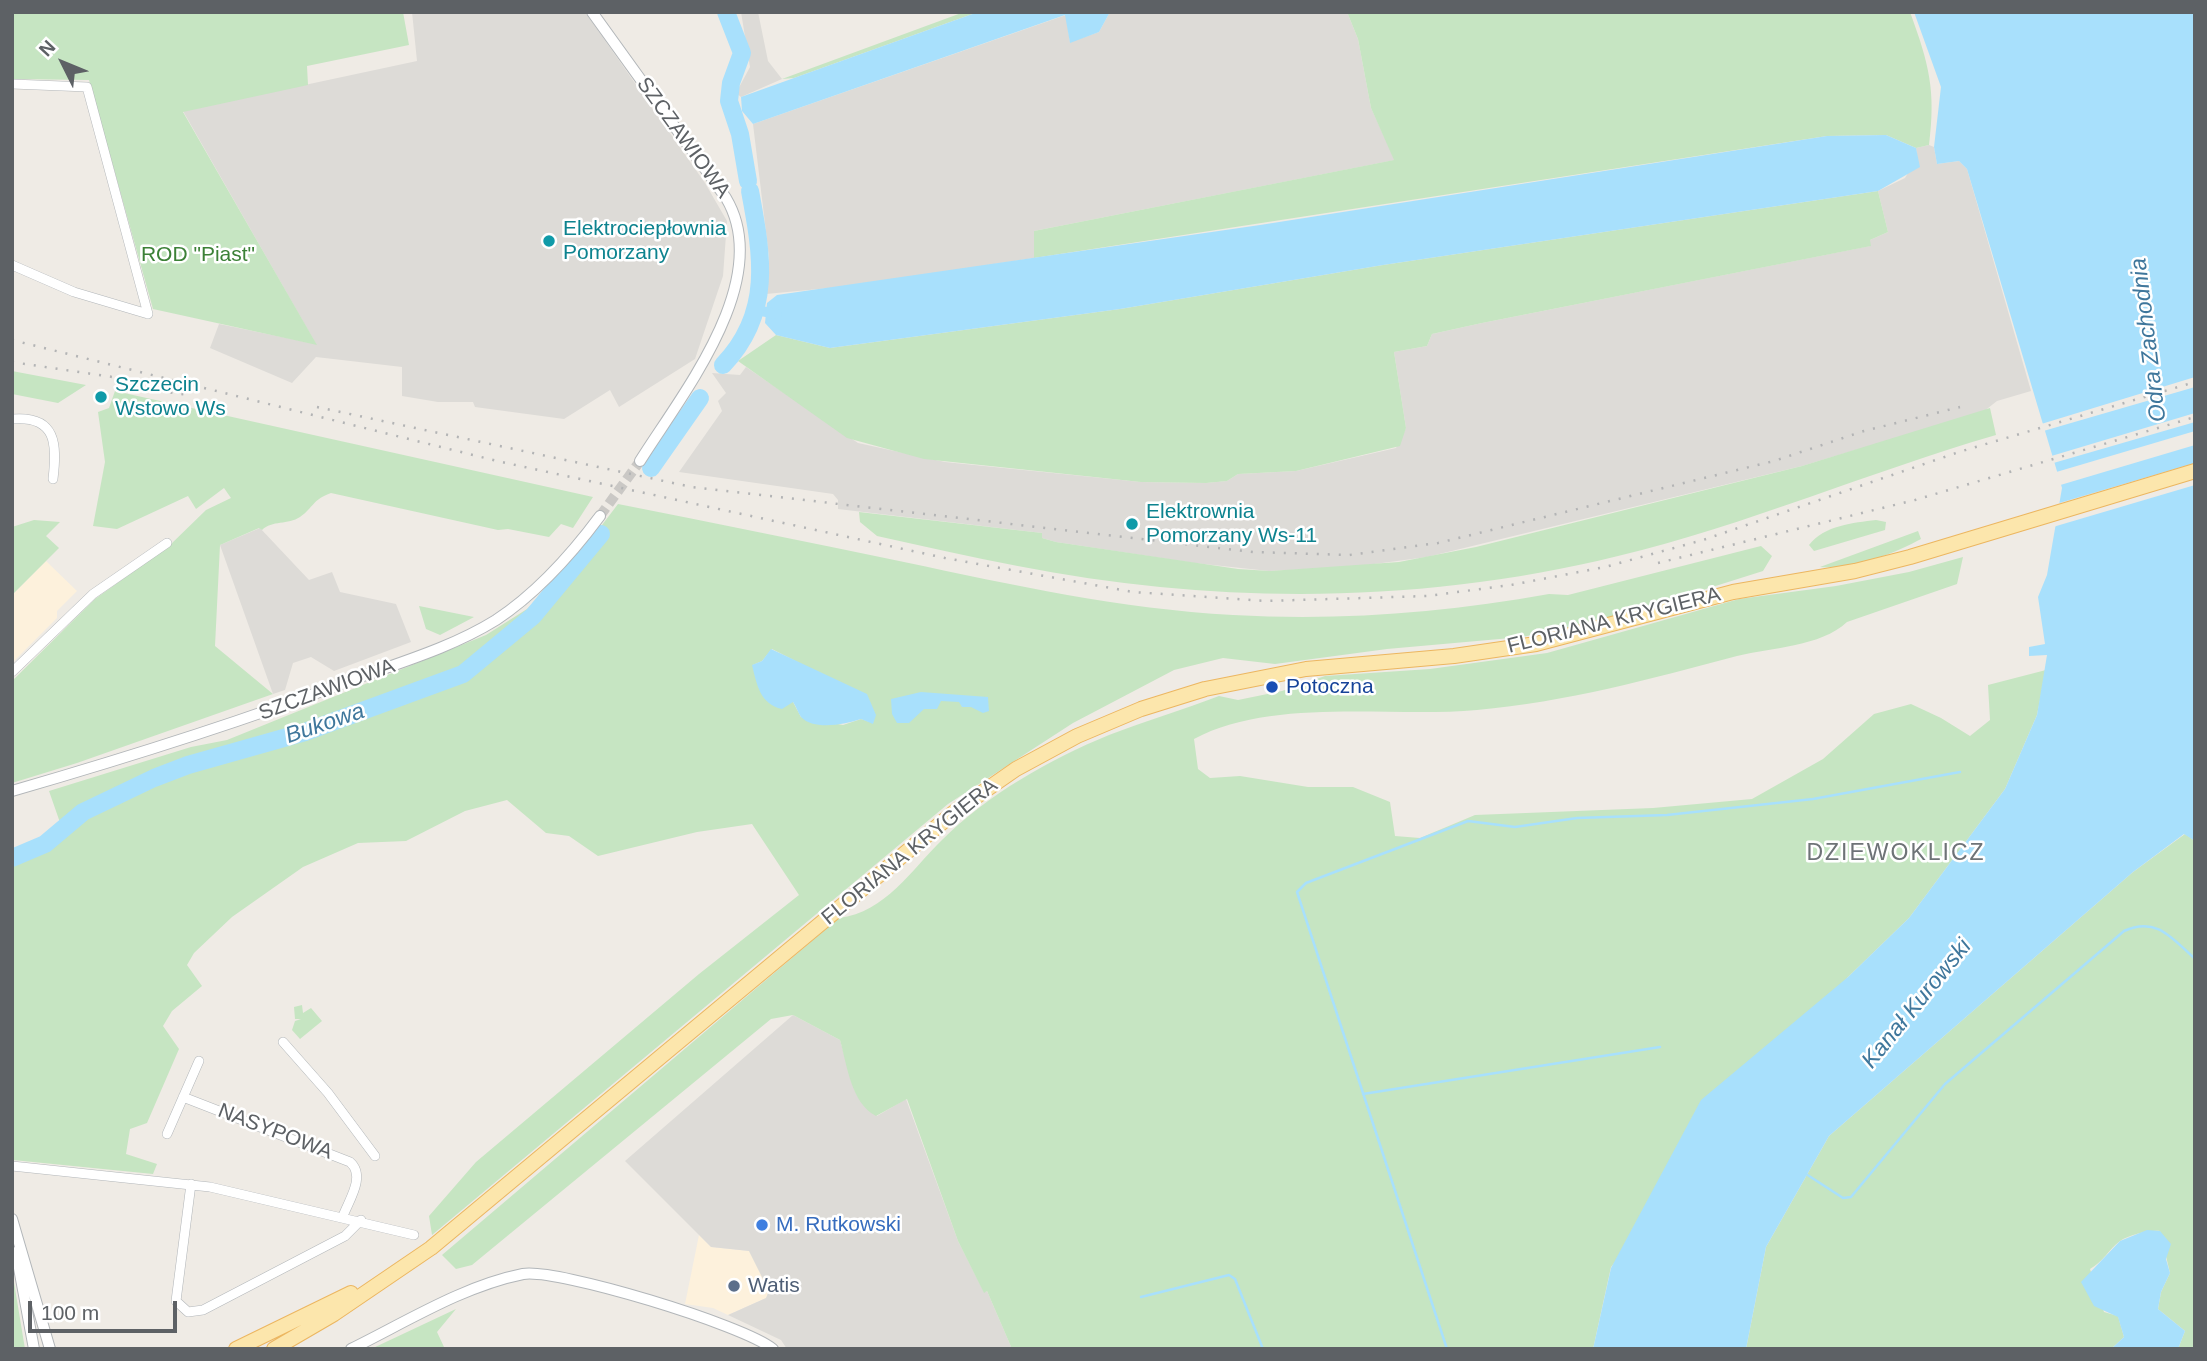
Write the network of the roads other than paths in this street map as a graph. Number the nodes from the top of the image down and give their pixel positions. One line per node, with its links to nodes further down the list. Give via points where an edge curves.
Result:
1 (592, 12): 5 (street, SZCZAWIOWA, via 726,198 738,229 736,273 718,335)
2 (12, 84): 3 (street, via 87,87 148,314 74,292)
3 (12, 265)
4 (12, 419): 7 (street, via 40,423 53,436)
5 (640, 461)
6 (2195, 471): 24 (main road, FLORIANA KRYGIERA, via 1845,573 1733,592 1536,644 1306,669 1184,695 1099,726 1035,758 977,795 561,1143 431,1248)
7 (53, 479)
8 (600, 516): 11 (street, SZCZAWIOWA, via 527,596 496,620 452,643 250,719)
9 (167, 544): 10 (street, via 93,594)
10 (12, 672)
11 (12, 791)
12 (283, 1042): 16 (street)
13 (199, 1061): 14 (street)
14 (183, 1097): 15 (street); 19 (street, NASYPOWA, via 350,1161 357,1179)
15 (167, 1134)
16 (375, 1156)
17 (12, 1166): 18 (street)
18 (191, 1184): 19 (street); 21 (street, via 176,1301 188,1312 203,1310 345,1236)
19 (343, 1216): 21 (street)
20 (12, 1219): 26 (street)
21 (361, 1220): 23 (street)
22 (12, 1224): 25 (street)
23 (414, 1235)
24 (378, 1281): 27 (main road, FLORIANA KRYGIERA); 28 (main road, FLORIANA KRYGIERA, via 334,1314)
25 (34, 1349)
26 (50, 1349)
27 (236, 1349)
28 (274, 1349)
29 (351, 1349): 30 (street, via 457,1297 518,1276 547,1275 702,1316 741,1330)
30 (773, 1349)

